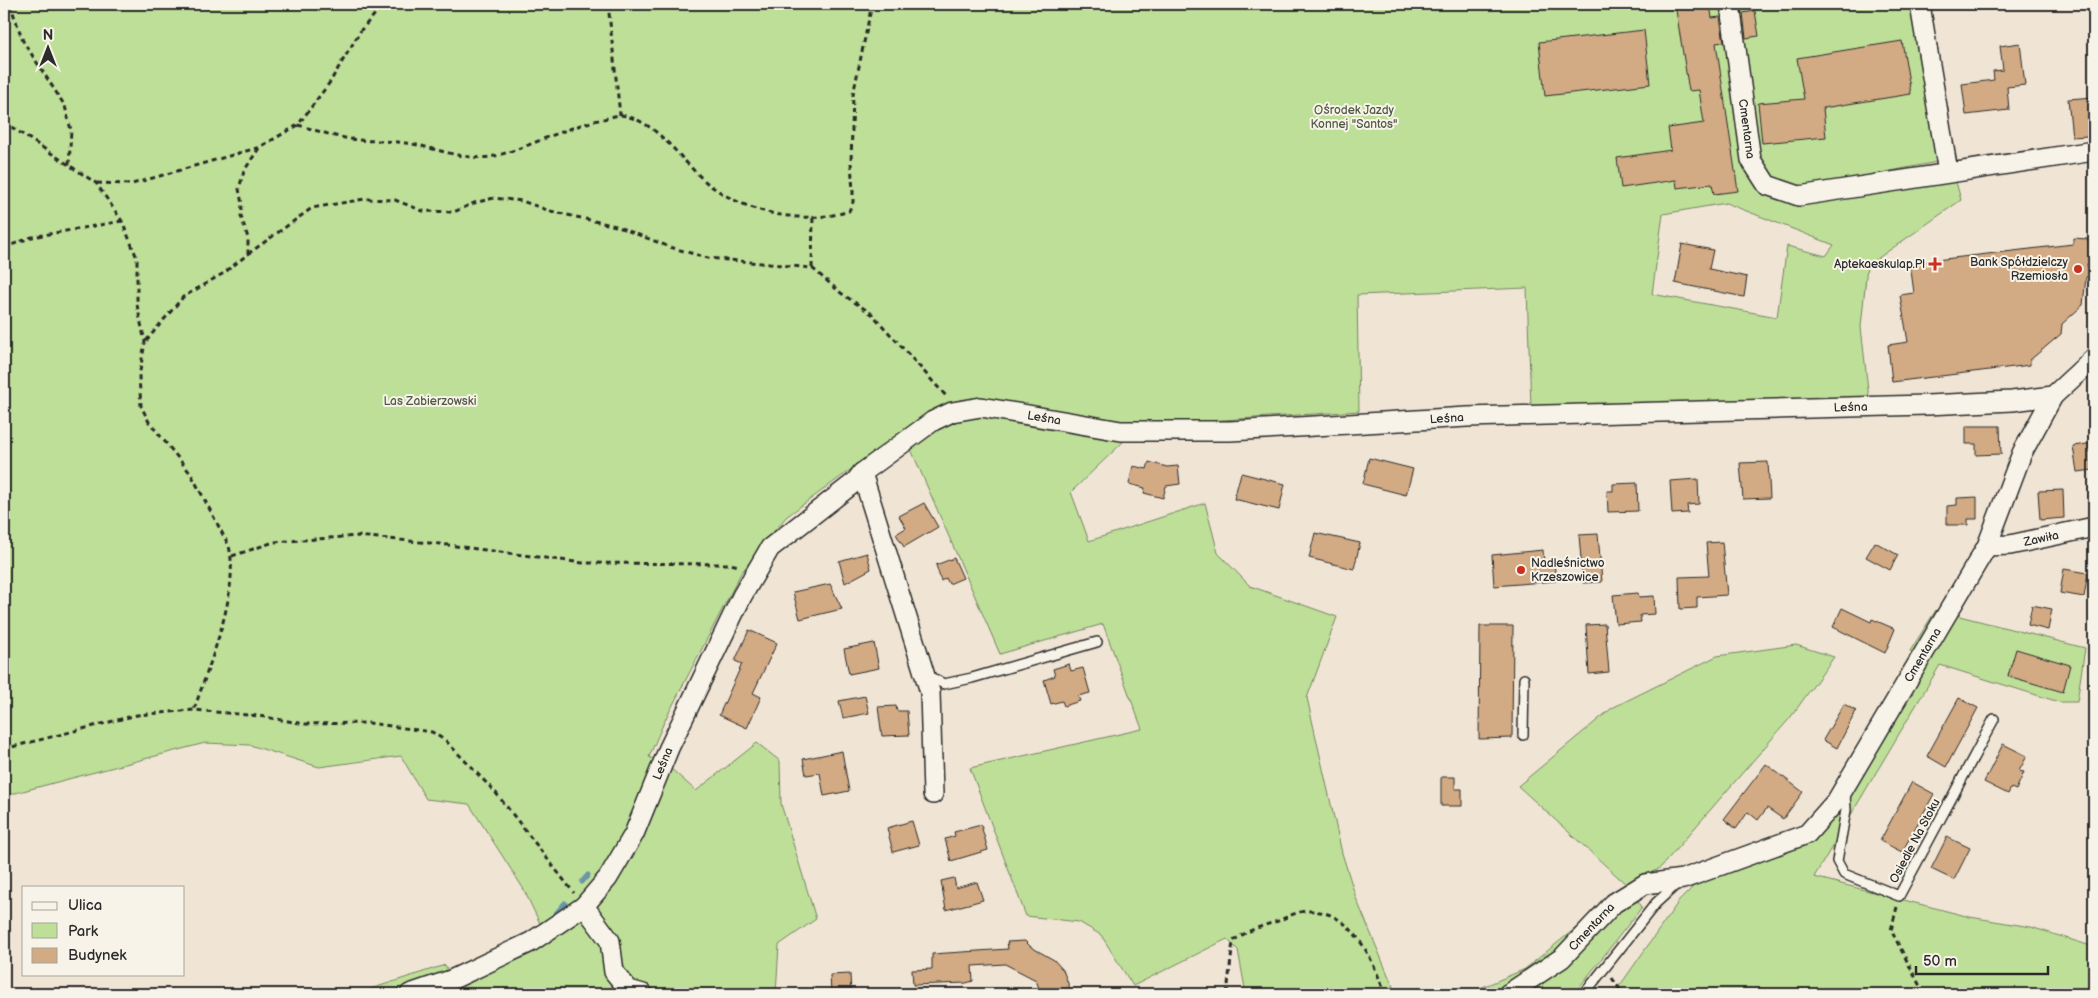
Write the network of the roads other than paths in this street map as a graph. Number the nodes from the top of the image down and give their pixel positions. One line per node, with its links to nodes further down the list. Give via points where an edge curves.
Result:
1 (1730, 4): 4 (street, Cmentarna, via 1751,160 1767,185 1799,196)
2 (1923, 4): 4 (street, via 1921,11)
3 (2094, 151): 4 (street, Cmentarna)
4 (1948, 172)
5 (2094, 358): 6 (street, Cmentarna)
6 (2053, 396): 7 (street, Leśna, via 1926,405 1467,417 1230,431 1121,432 981,407 961,410 933,421); 9 (street, Cmentarna, via 2022,453)
7 (862, 473): 11 (street); 18 (street, Leśna, via 770,548 669,748 634,834 608,878)
8 (2094, 527): 9 (street, Zawiła, via 2010,546)
9 (1987, 546): 15 (street, Cmentarna)
10 (1097, 642): 11 (lane, via 944,684)
11 (926, 675): 16 (street, via 930,692)
12 (1524, 679): 14 (lane)
13 (1994, 719): 15 (lane, Osiedle Na Stoku, via 1899,896 1844,874 1836,861 1846,810)
14 (1523, 735)
15 (1845, 787): 17 (street, Cmentarna, via 1807,834)
16 (933, 794)
17 (1683, 879): 21 (street, Cmentarna, via 1645,884 1614,903 1562,958); 22 (lane, Cmentarna, via 1656,902)
18 (584, 906): 19 (street, Leśna, via 531,942 452,980); 20 (street, via 610,941 614,972 629,990)
19 (410, 994)
20 (643, 994)
21 (1508, 994)
22 (1584, 994)

